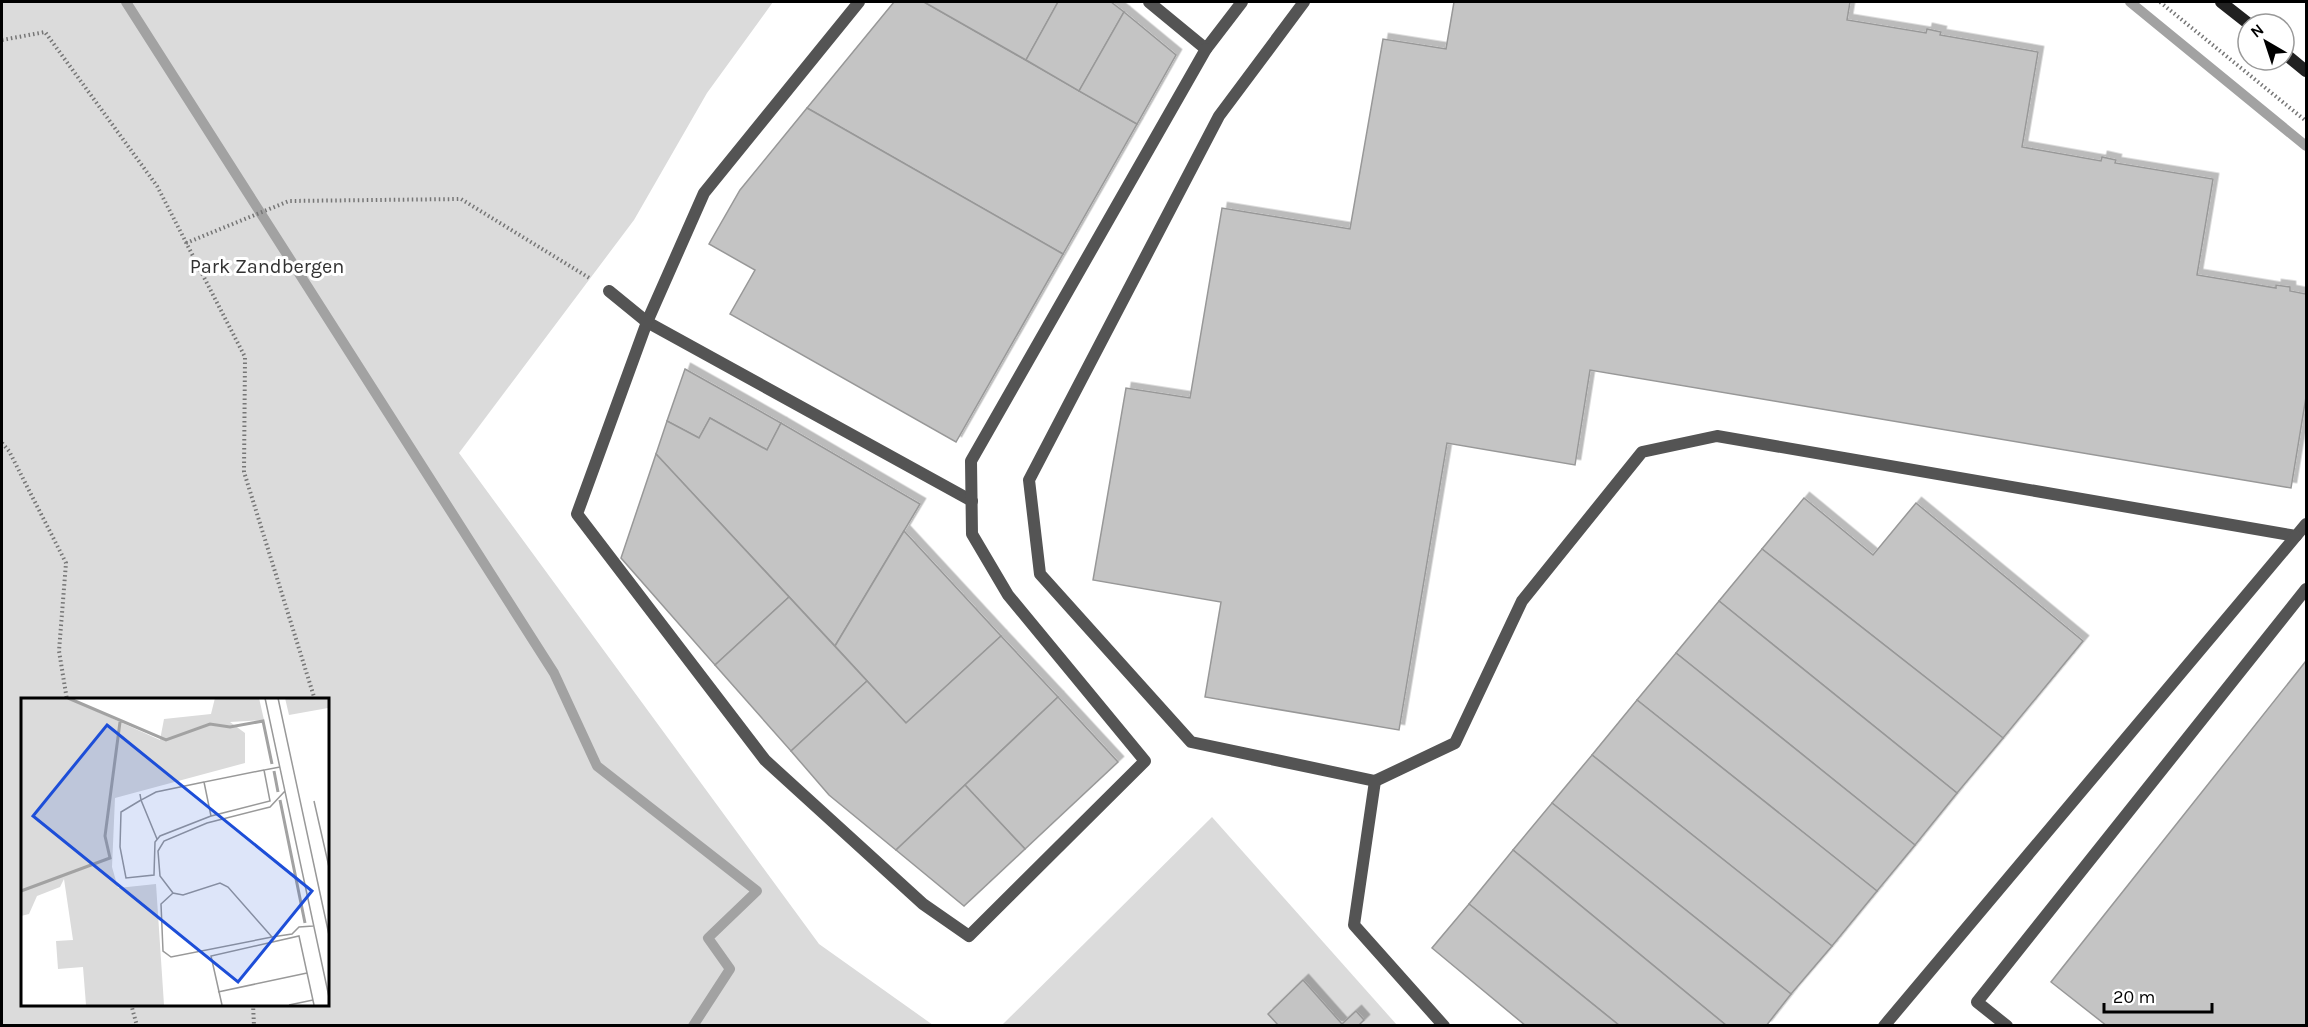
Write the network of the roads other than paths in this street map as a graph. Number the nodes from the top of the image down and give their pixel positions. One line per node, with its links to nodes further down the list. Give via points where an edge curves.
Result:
1 (860, 2): 9 (lane, via 704,193)
2 (1149, 2): 7 (lane)
3 (1242, 2): 7 (lane)
4 (1304, 2): 14 (lane, via 1219,117 1029,480 1040,574 1191,742)
5 (2221, 2): 6 (main road)
6 (2236, 14)
7 (1206, 49): 10 (lane, via 971,461)
8 (609, 291): 9 (lane)
9 (647, 322): 10 (lane); 10 (lane, via 577,514 765,760 923,904 969,936 1145,761 1008,595 972,534)
10 (972, 501)
11 (2307, 524): 12 (lane)
12 (2296, 536): 14 (lane, via 1717,436 1642,452 1522,601 1455,743); 16 (lane)
13 (2307, 589): 17 (lane, via 1977,1002)
14 (1375, 781): 15 (lane, via 1354,926)
15 (1444, 1026)
16 (1884, 1026)
17 (2007, 1026)

